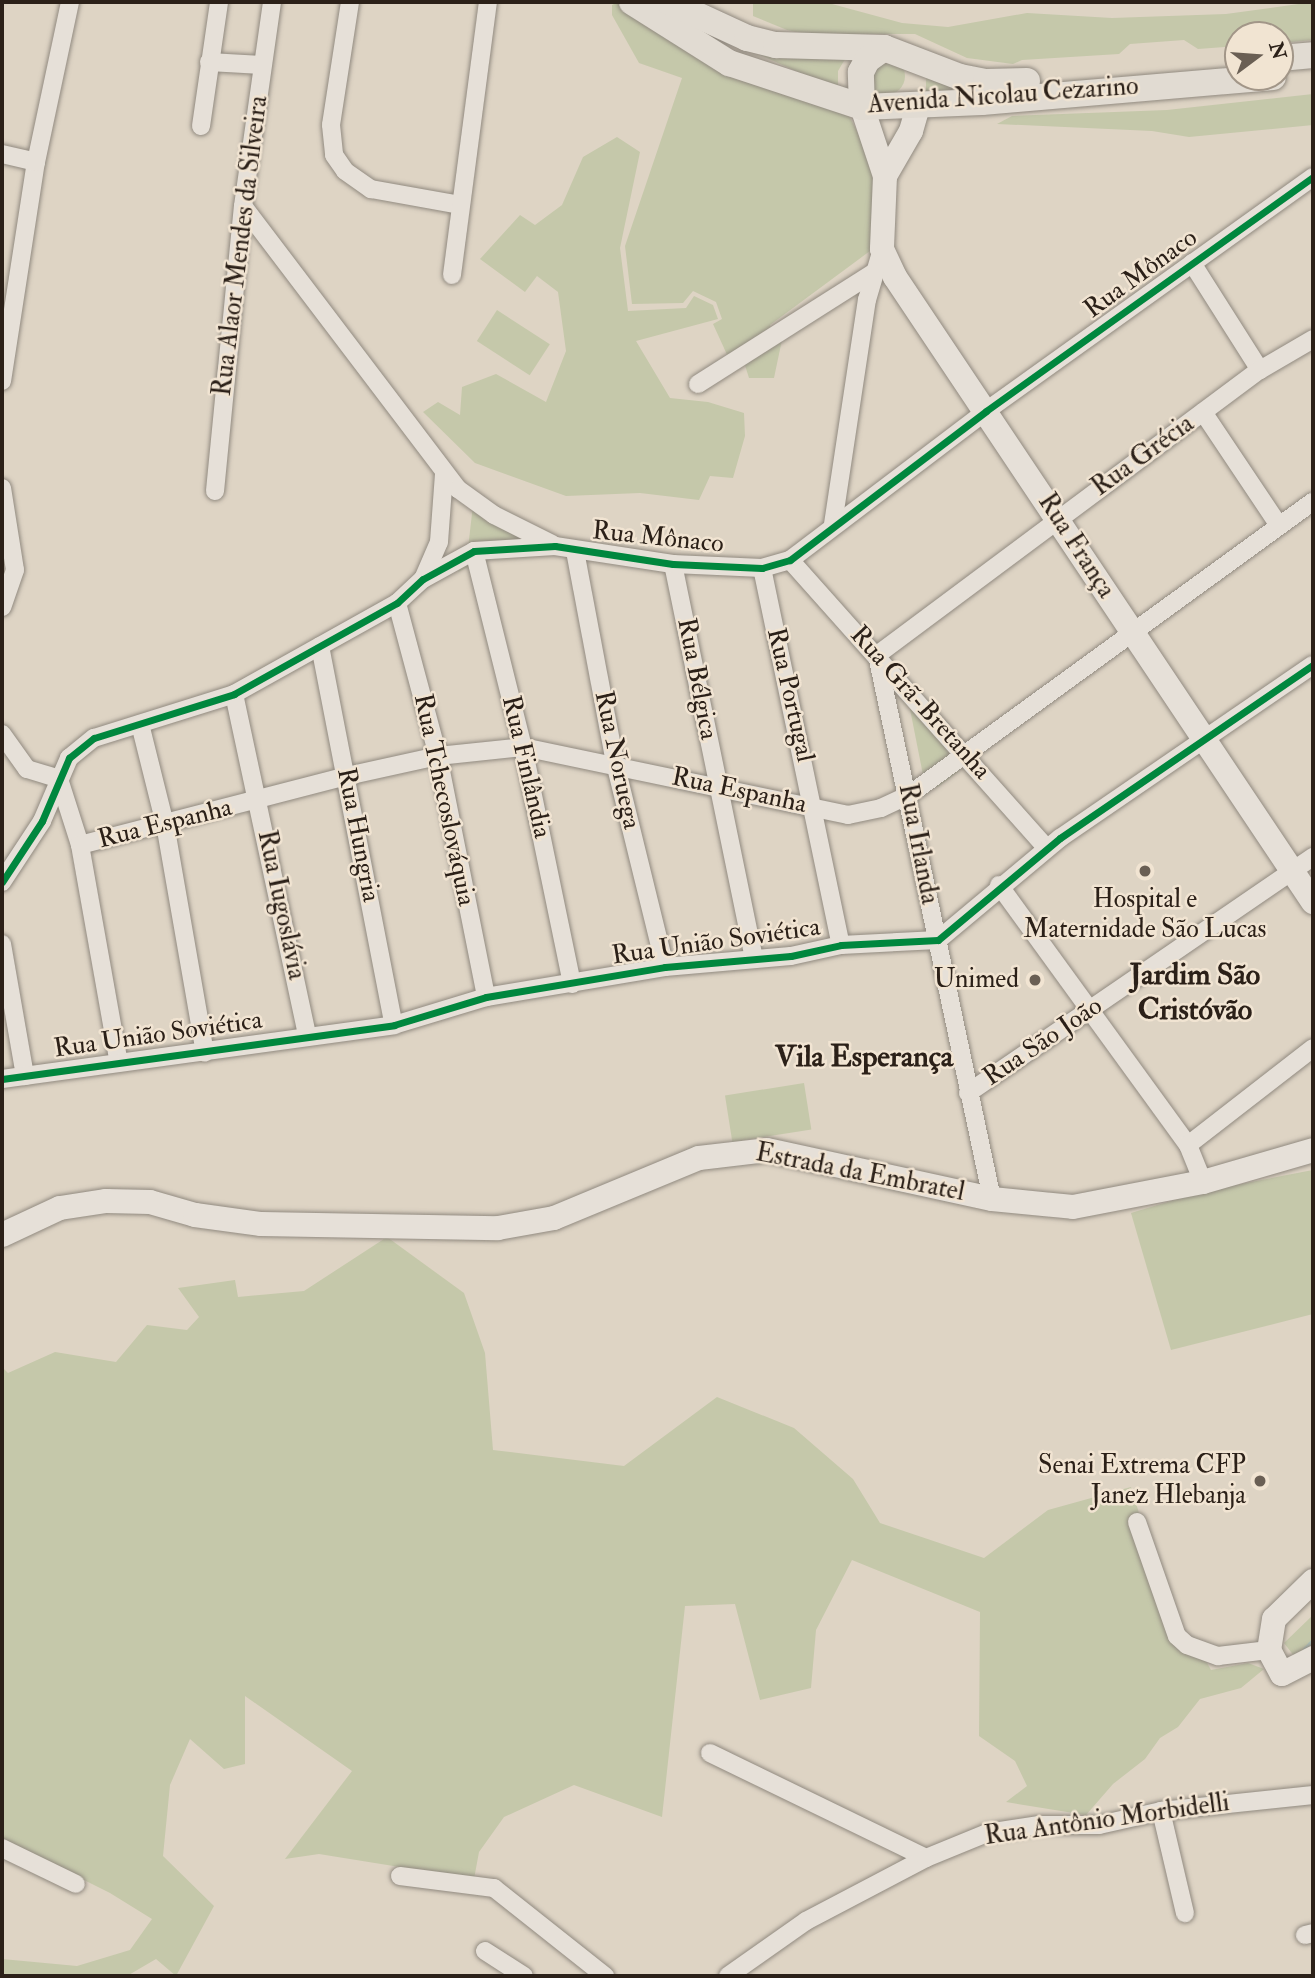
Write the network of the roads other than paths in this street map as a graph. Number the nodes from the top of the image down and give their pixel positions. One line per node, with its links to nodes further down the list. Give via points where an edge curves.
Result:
1 (70, 2): 22 (street)
2 (219, 2): 12 (street)
3 (272, 2): 14 (street, Rua Alaor Mendes da Silveira)
4 (351, 2): 25 (street, via 331,125 334,155 345,171 371,189)
5 (488, 2): 25 (street)
6 (632, 2): 19 (main road, Avenida Nicolau Cezarino, via 729,64)
7 (669, 2): 8 (main road, Avenida Nicolau Cezarino, via 747,38 776,45)
8 (884, 48): 11 (main road, Avenida Nicolau Cezarino); 19 (main road, via 867,60 861,72)
9 (1313, 55): 10 (main road)
10 (1294, 57)
11 (920, 61): 13 (main road, Avenida Nicolau Cezarino, via 960,77 1000,83); 18 (main road)
12 (209, 62): 14 (street); 20 (street)
13 (1224, 63)
14 (262, 65): 26 (street, Rua Alaor Mendes da Silveira)
15 (1313, 74): 16 (main road)
16 (1294, 75)
17 (1224, 81): 18 (main road, Avenida Nicolau Cezarino)
18 (918, 106): 19 (main road, Avenida Nicolau Cezarino); 23 (street, via 911,131)
19 (862, 107): 23 (street)
20 (201, 126)
21 (2, 154): 22 (street)
22 (36, 162): 33 (street)
23 (885, 176): 27 (street)
24 (1313, 177): 28 (street, Rua Mônaco)
25 (460, 205): 30 (street)
26 (243, 206): 37 (street); 39 (street, Rua Alaor Mendes da Silveira)
27 (882, 249): 29 (street); 35 (street, Rua França)
28 (1192, 263): 32 (street); 35 (street, Rua Mônaco)
29 (873, 273): 34 (street); 42 (street)
30 (452, 275)
31 (1313, 339): 32 (street, Rua Grécia)
32 (1260, 370): 36 (street, Rua Grécia)
33 (2, 381)
34 (698, 384)
35 (986, 411): 41 (street, Rua França); 42 (street, Rua Mônaco)
36 (1203, 412): 41 (street, Rua Grécia); 43 (street)
37 (444, 474): 44 (street, via 494,516); 50 (street, via 439,542)
38 (2, 488): 52 (street, via 15,570)
39 (215, 491)
40 (1313, 502): 43 (street, Rua Espanha)
41 (1058, 518): 53 (street, Rua França); 55 (street, Rua Grécia)
42 (833, 524): 47 (street, Rua Mônaco)
43 (1278, 524): 53 (street, Rua Espanha)
44 (555, 546): 45 (street, Rua Mônaco); 46 (street, Rua Mônaco)
45 (474, 551): 50 (street, Rua Mônaco); 61 (street, Rua Finlândia)
46 (575, 551): 48 (street, Rua Mônaco); 64 (street, Rua Noruega)
47 (790, 560): 49 (street, Rua Mônaco); 55 (street, Rua Grã-Bretanha)
48 (673, 564): 49 (street, Rua Mônaco); 67 (street, Rua Bélgica)
49 (762, 568): 70 (street, Rua Portugal)
50 (423, 579): 51 (street, Rua Mônaco)
51 (397, 603): 54 (street, Rua Mônaco); 63 (street, Rua Tchecoslováquia)
52 (2, 607)
53 (1133, 635): 60 (street, Rua França); 62 (street, Rua Espanha)
54 (320, 646): 57 (street, Rua Mônaco); 65 (street, Rua Hungria)
55 (877, 655): 62 (street, Rua Grã-Bretanha); 68 (street, Rua Irlanda)
56 (1313, 665): 60 (street)
57 (234, 694): 58 (street, Rua Mônaco); 69 (street, Rua Iugoslávia)
58 (140, 724): 66 (street, Rua Mônaco, via 94,738 69,758); 71 (street)
59 (2, 734): 66 (street, via 27,769)
60 (1205, 740): 73 (street); 75 (street, Rua França)
61 (523, 747): 63 (street, Rua Espanha); 64 (street, Rua Espanha); 84 (street, Rua Finlândia)
62 (965, 751): 68 (street, Rua Espanha); 73 (street, Rua Grã-Bretanha)
63 (438, 756): 65 (street, Rua Espanha); 85 (street, Rua Tchecoslováquia)
64 (616, 767): 67 (street, Rua Espanha); 83 (street, Rua Noruega)
65 (347, 776): 69 (street, Rua Espanha); 87 (street, Rua Hungria)
66 (58, 779): 72 (street); 76 (street, Rua Mônaco, via 42,821)
67 (718, 785): 70 (street, Rua Espanha); 82 (street, Rua Bélgica)
68 (909, 795): 70 (street, Rua Espanha, via 848,815); 79 (street, Rua Irlanda)
69 (259, 800): 71 (street, Rua Espanha); 88 (street, Rua Iugoslávia)
70 (816, 807): 81 (street, Rua Portugal)
71 (165, 824): 72 (street, Rua Espanha); 90 (street)
72 (80, 845): 91 (street)
73 (1047, 848): 77 (street)
74 (1313, 857): 75 (street, Rua São João)
75 (1292, 873): 78 (street, Rua França); 86 (street, Rua São João)
76 (2, 883)
77 (999, 885): 79 (street); 86 (street)
78 (1313, 902)
79 (938, 940): 81 (street, Rua União Soviética); 94 (street, Rua Irlanda)
80 (2, 944): 92 (street)
81 (841, 945): 82 (street, Rua União Soviética)
82 (754, 958): 83 (street, Rua União Soviética)
83 (665, 967): 84 (street, Rua União Soviética)
84 (572, 984): 85 (street, Rua União Soviética)
85 (486, 997): 87 (street, Rua União Soviética)
86 (1088, 1012): 94 (street, Rua São João); 95 (street)
87 (394, 1025): 88 (street, Rua União Soviética)
88 (307, 1034): 90 (street, Rua União Soviética)
89 (1313, 1048): 95 (street)
90 (205, 1053): 91 (street, Rua União Soviética)
91 (119, 1063): 92 (street, Rua União Soviética)
92 (24, 1076): 93 (street, Rua União Soviética)
93 (2, 1079)
94 (968, 1093): 98 (street, Rua Irlanda)
95 (1188, 1145): 97 (street)
96 (1313, 1150): 97 (street, Estrada da Embratel)
97 (1203, 1182): 98 (street, Estrada da Embratel, via 1073,1207)
98 (992, 1199): 99 (street, Estrada da Embratel, via 766,1150 699,1158 554,1219 510,1226 261,1224 195,1215 150,1202 106,1201 60,1208)
99 (2, 1235)
100 (1137, 1522): 102 (street, via 1177,1636 1187,1645 1218,1656)
101 (1313, 1581): 102 (street, via 1274,1619)
102 (1269, 1650): 103 (street, via 1282,1674)
103 (1313, 1658)
104 (710, 1753): 108 (street)
105 (1313, 1795): 106 (street, Rua Antônio Morbidelli)
106 (1161, 1811): 108 (street, Rua Antônio Morbidelli, via 1099,1825 1039,1825 987,1833); 111 (street)
107 (2, 1848): 110 (street)
108 (926, 1858): 115 (street, Rua Antônio Morbidelli, via 806,1921)
109 (400, 1876): 114 (street, via 494,1888)
110 (76, 1884)
111 (1185, 1913)
112 (485, 1951): 113 (street)
113 (524, 1976)
114 (605, 1976)
115 (728, 1976)

